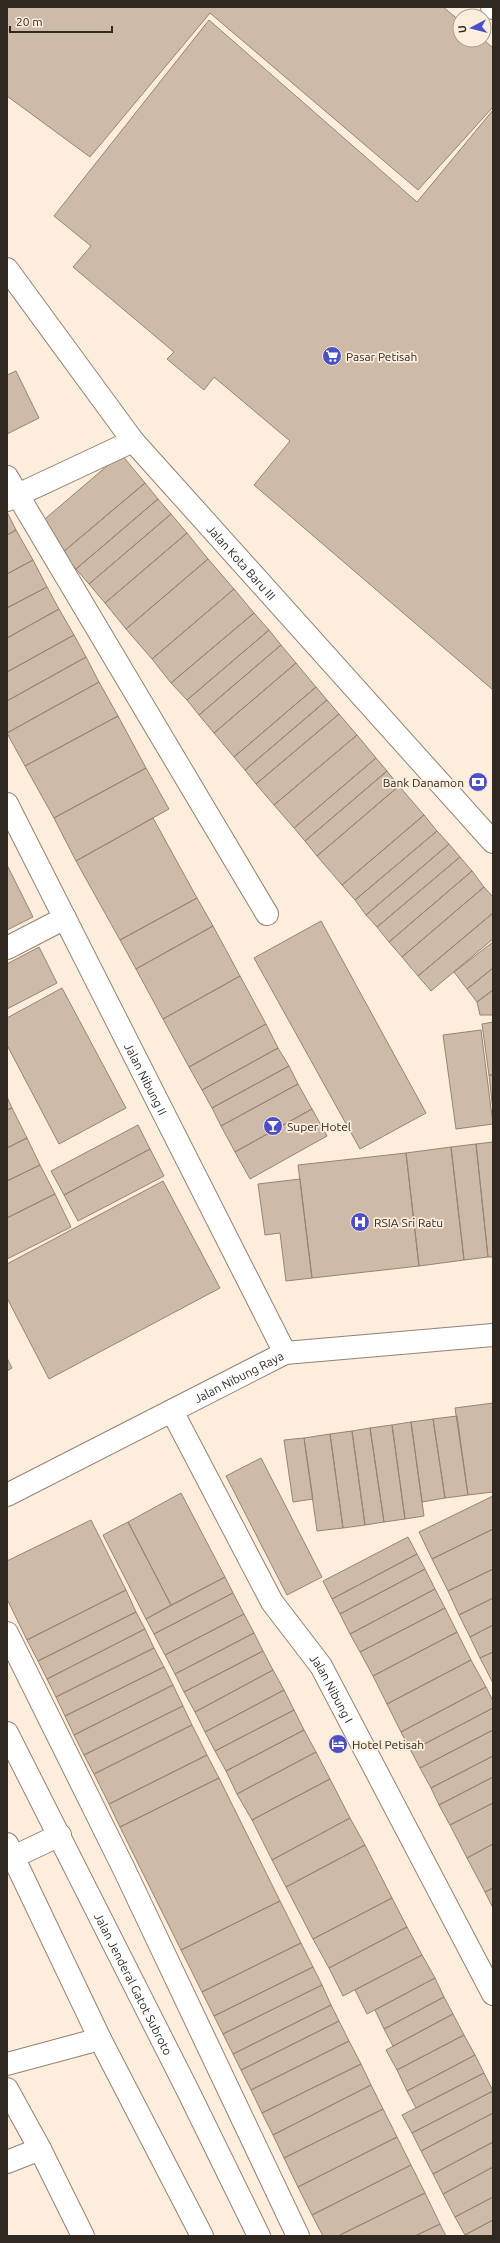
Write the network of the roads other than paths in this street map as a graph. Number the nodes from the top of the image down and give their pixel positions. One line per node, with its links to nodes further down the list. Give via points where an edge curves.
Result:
1 (7, 269): 2 (street, Jalan Kota Baru III)
2 (133, 441): 3 (street); 5 (street, Jalan Kota Baru III)
3 (10, 491): 6 (street)
4 (7, 804): 7 (street, Jalan Nibung II)
5 (493, 842)
6 (267, 914)
7 (65, 918): 8 (street); 10 (street, Jalan Nibung II)
8 (7, 948)
9 (493, 1335): 10 (street, Jalan Nibung Raya)
10 (285, 1353): 11 (street, Jalan Nibung Raya)
11 (172, 1411): 12 (street, Jalan Nibung Raya); 17 (street, Jalan Nibung I, via 272,1602 322,1666)
12 (7, 1495)
13 (7, 1633): 26 (street, via 124,1869)
14 (7, 1733): 15 (street, Jalan Jenderal Gatot Subroto)
15 (60, 1835): 16 (street); 25 (street, Jalan Jenderal Gatot Subroto)
16 (9, 1853): 18 (street)
17 (493, 1994)
18 (100, 2039): 19 (street); 24 (street)
19 (7, 2064)
20 (7, 2088): 21 (street)
21 (40, 2149): 22 (street); 23 (street)
22 (7, 2162)
23 (83, 2236)
24 (202, 2236)
25 (259, 2236)
26 (298, 2236)

